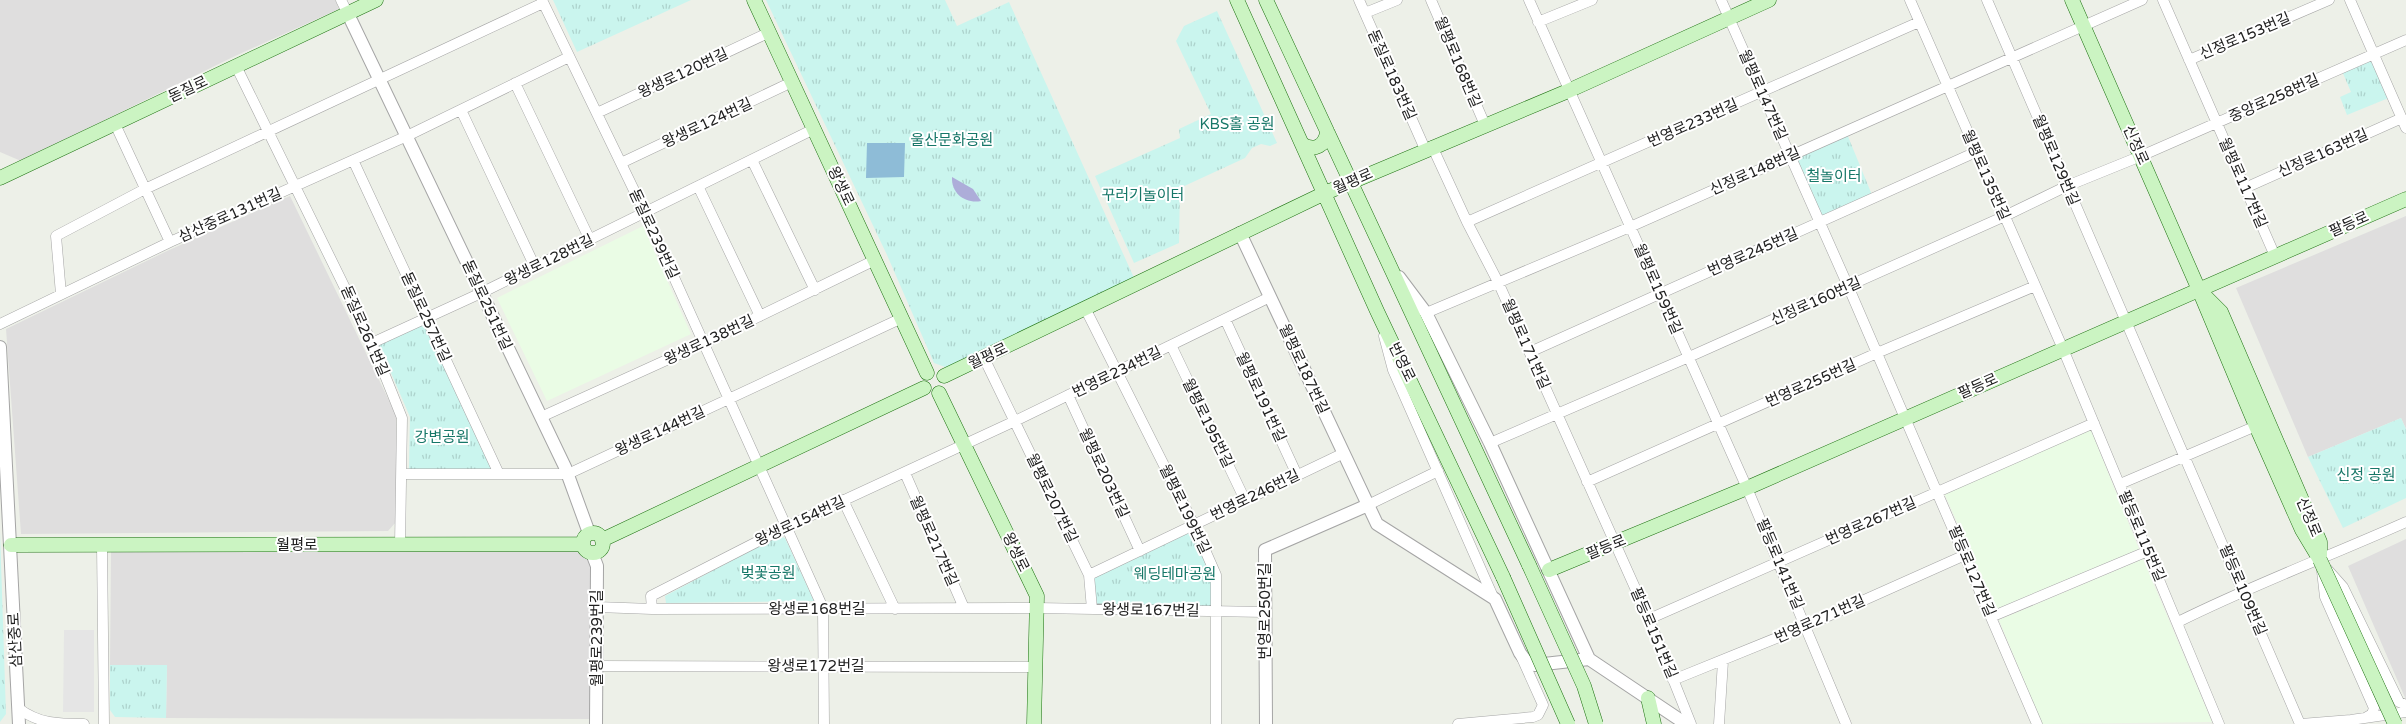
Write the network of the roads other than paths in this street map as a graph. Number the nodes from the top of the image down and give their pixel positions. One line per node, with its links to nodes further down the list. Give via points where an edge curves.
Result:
1 (341, 0): 21 (street)
2 (376, 0): 21 (main road, 돋질로)
3 (754, 0): 27 (main road, 왕생로)
4 (1237, 0): 50 (main road, 번영로)
5 (1266, 0): 48 (main road, 번영로)
6 (1359, 0): 22 (street, 돋질로183번길)
7 (1397, 0): 22 (street)
8 (1431, 0): 45 (street, 월평로168번길)
9 (1529, 0): 24 (street, 월평로159번길)
10 (1592, 0): 24 (street)
11 (1721, 0): 23 (street, 월평로147번길)
12 (1769, 0): 23 (main road, 월평로)
13 (1910, 0): 25 (street, 월평로135번길)
14 (1987, 0): 30 (street, 월평로129번길)
15 (2072, 0): 26 (main road, 신정로)
16 (2142, 0): 26 (street, 신정로148번길)
17 (2163, 0): 32 (street, 월평로117번길)
18 (2329, 0): 32 (street, 신정로153번길)
19 (2350, 0): 29 (street)
20 (543, 1): 31 (street, 돋질로239번길); 34 (street, 돋질로239번길)
21 (348, 14): 33 (main road, 돋질로); 34 (street, 돋질로251번길)
22 (1365, 14): 51 (street, 돋질로183번길)
23 (1729, 18): 38 (main road, 월평로); 39 (street, 월평로147번길)
24 (1538, 22): 38 (street, 월평로159번길)
25 (1920, 22): 37 (street, 월평로135번길); 39 (street, 번영로233번길)
26 (2084, 26): 30 (street, 신정로148번길); 54 (main road, 신정로)
27 (770, 32): 35 (main road, 왕생로); 41 (street, 왕생로120번길)
28 (2406, 40): 29 (street, 중앙로258번길)
29 (2373, 54): 42 (street, 중앙로258번길); 43 (street)
30 (2011, 56): 37 (street, 신정로148번길); 63 (street, 월평로129번길)
31 (569, 57): 36 (street, 삼산중로131번길); 41 (street, 돋질로239번길)
32 (2189, 60): 42 (street, 월평로117번길)
33 (236, 66): 44 (main road, 돋질로); 47 (street, 돋질로261번길)
34 (379, 80): 47 (street); 49 (street, 돋질로251번길)
35 (792, 82): 46 (main road, 왕생로); 57 (street, 왕생로124번길)
36 (515, 83): 40 (street, 삼산중로131번길); 74 (street)
37 (1948, 86): 52 (street, 월평로135번길); 53 (street, 신정로148번길)
38 (1568, 91): 45 (main road, 월평로); 58 (street, 월평로159번길)
39 (1762, 92): 53 (street, 월평로147번길); 58 (street, 번영로233번길)
40 (461, 110): 49 (street, 삼산중로131번길); 79 (street)
41 (597, 114): 57 (street, 돋질로239번길)
42 (2217, 123): 54 (street, 중앙로258번길); 64 (street, 월평로117번길)
43 (2404, 123): 64 (street, 신정로163번길)
44 (115, 124): 59 (main road, 돋질로); 65 (street)
45 (1485, 124): 51 (main road, 월평로)
46 (814, 129): 56 (street, 왕생로128번길); 77 (main road, 왕생로)
47 (270, 131): 61 (street, 돋질로261번길); 65 (street)
48 (1327, 131): 50 (main road, via 1327,138 1319,147); 60 (main road, 번영로)
49 (407, 136): 55 (street, 삼산중로131번길); 85 (street, 돋질로251번길)
50 (1302, 144): 66 (main road, 번영로)
51 (1429, 148): 60 (main road, 월평로); 70 (street, 월평로171번길)
52 (1976, 152): 69 (street, 월평로135번길); 71 (street, 번영로245번길)
53 (1790, 156): 71 (street, 월평로147번길); 72 (street, 신정로148번길)
54 (2141, 156): 63 (street, 신정로160번길); 84 (main road, 신정로)
55 (353, 160): 61 (street, 삼산중로131번길); 93 (street, 돋질로257번길)
56 (752, 160): 62 (street, 왕생로128번길); 83 (street)
57 (621, 164): 68 (street, 돋질로239번길)
58 (1601, 164): 70 (street, 번영로233번길); 72 (street, 월평로159번길)
59 (0, 178)
60 (1351, 182): 66 (main road, 월평로); 78 (main road, 번영로)
61 (296, 186): 75 (street, 삼산중로131번길); 98 (street, 돋질로261번길)
62 (698, 186): 68 (street, 왕생로128번길); 92 (street)
63 (2067, 186): 69 (street, 신정로160번길); 96 (street, 월평로129번길)
64 (2245, 188): 76 (street, 월평로117번길)
65 (145, 189): 75 (street); 87 (street, via 56,236)
66 (1325, 193): 73 (main road, 월평로); 90 (main road, 번영로)
67 (2406, 199): 76 (main road, 팔등로)
68 (645, 213): 74 (street, 왕생로128번길); 99 (street, 돋질로239번길)
69 (2005, 216): 81 (street, 신정로160번길); 82 (street, 월평로135번길)
70 (1466, 222): 80 (street, 월평로171번길)
71 (1819, 222): 81 (street, 월평로147번길); 86 (street, 번영로245번길)
72 (1630, 227): 80 (street, 신정로148번길); 86 (street, 월평로159번길)
73 (1240, 233): 88 (street, 월평로187번길); 89 (main road, 월평로)
74 (590, 240): 79 (street, 왕생로128번길)
75 (170, 242): 87 (street, 삼산중로131번길)
76 (2275, 256): 84 (main road, 팔등로)
77 (875, 260): 83 (street, 왕생로138번길); 94 (main road, 왕생로)
78 (1388, 263): 91 (street); 194 (main road, 번영로, bridge, via 1584,686)
79 (535, 267): 85 (street, 왕생로128번길)
80 (1498, 282): 91 (street, 신정로148번길); 104 (street, 월평로171번길)
81 (1848, 286): 105 (street, 월평로147번길); 106 (street, 신정로160번길)
82 (2035, 286): 103 (street, 월평로135번길); 105 (street, 번영로255번길)
83 (815, 290): 92 (street, 왕생로138번길)
84 (2199, 290): 96 (main road, 팔등로); 101 (main road, 신정로)
85 (481, 293): 93 (street, 왕생로128번길); 116 (street, 돋질로251번길)
86 (1660, 293): 104 (street, 번영로245번길); 106 (street, 월평로159번길)
87 (61, 294): 97 (street, 삼산중로131번길)
88 (1270, 298): 95 (street, 번영로234번길); 124 (street, 월평로187번길)
89 (1086, 310): 107 (main road, 월평로); 108 (street, 월평로199번길)
90 (1377, 311): 127 (street, via 1393,370); 193 (main road, 번영로, bridge, via 1504,577)
91 (1426, 313): 122 (street)
92 (760, 316): 99 (street, 왕생로138번길)
93 (426, 318): 98 (street, 왕생로128번길); 130 (street, 돋질로257번길)
94 (902, 318): 109 (main road, 왕생로); 114 (street, 왕생로144번길)
95 (1225, 320): 100 (street, 번영로234번길); 132 (street, 월평로191번길)
96 (2126, 321): 103 (main road, 팔등로); 125 (street, 팔등로109번길)
97 (0, 324)
98 (372, 343): 129 (street, 돋질로261번길, via 402,418)
99 (704, 343): 114 (street, 돋질로239번길); 116 (street, 왕생로138번길)
100 (1171, 346): 108 (street, 번영로234번길); 138 (street, 월평로195번길)
101 (2228, 346): 121 (main road, 신정로); 140 (main road, 신정로)
102 (0, 347): 141 (street, 삼산중로)
103 (2063, 349): 117 (main road, 팔등로); 119 (street, 팔등로115번길)
104 (1530, 352): 115 (street, 월평로171번길)
105 (1877, 353): 117 (street, 월평로147번길); 120 (street, 번영로255번길)
106 (1689, 357): 115 (street, 신정로160번길); 120 (street, 월평로159번길)
107 (984, 358): 110 (main road, 월평로); 118 (street, 월평로207번길)
108 (1117, 372): 113 (street, 번영로234번길); 143 (street, 월평로199번길)
109 (927, 373): 110 (main road, via 936,371); 111 (main road, via 923,379)
110 (944, 376): 112 (main road, via 946,384)
111 (924, 388): 112 (main road, via 930,393); 126 (main road)
112 (939, 393): 123 (main road, 왕생로)
113 (1068, 395): 118 (street, 번영로234번길); 150 (street, 월평로203번길)
114 (729, 398): 126 (street, 돋질로239번길); 131 (street, 왕생로144번길)
115 (1557, 415): 122 (street, 신정로160번길); 133 (street, 월평로171번길)
116 (541, 417): 131 (street, 돋질로251번길)
117 (1905, 418): 135 (main road, 팔등로); 136 (street, 팔등로127번길)
118 (1015, 421): 123 (street, 번영로234번길); 156 (street, 월평로207번길)
119 (2094, 423): 134 (street, 팔등로115번길); 136 (street, 번영로267번길)
120 (1719, 424): 133 (street, 번영로255번길); 135 (street, 월평로159번길)
121 (2256, 426): 125 (street); 140 (main road, 신정로)
122 (1490, 444): 155 (street)
123 (964, 445): 128 (street, 왕생로154번길); 162 (main road, 왕생로, via 1037,596)
124 (1344, 453): 132 (street, 번영로246번길); 139 (street, 월평로187번길)
125 (2185, 456): 134 (street); 157 (street, 팔등로109번길)
126 (761, 466): 144 (street, 돋질로239번길); 146 (main road, via 602,540 602,547)
127 (1438, 471): 139 (street, 번영로250번길); 158 (street)
128 (905, 473): 137 (street, 왕생로154번길); 161 (street, 월평로217번길)
129 (402, 474): 130 (street, 왕생로144번길); 149 (street, 돋질로261번길)
130 (499, 474): 131 (street, 왕생로144번길)
131 (568, 474): 146 (street, 돋질로251번길)
132 (1297, 475): 138 (street, 번영로246번길)
133 (1587, 482): 145 (street, 월평로171번길)
134 (2120, 484): 151 (street, 팔등로115번길)
135 (1747, 488): 145 (main road, 팔등로); 154 (street, 팔등로141번길)
136 (1937, 492): 152 (street, 팔등로127번길); 154 (street, 번영로267번길)
137 (843, 500): 144 (street, 왕생로154번길); 165 (street)
138 (1245, 500): 143 (street, 번영로246번길)
139 (1368, 505): 158 (street, via 1377,524); 167 (street, 번영로250번길, via 1265,550)
140 (2298, 506): 153 (main road, 신정로, via 2320,542)
141 (5, 514): 147 (street, 삼산중로)
142 (2406, 522): 153 (street)
143 (1194, 525): 150 (street, 번영로246번길); 166 (street, 월평로199번길, via 1216,575)
144 (786, 527): 160 (street, 돋질로239번길); 164 (street, 왕생로154번길, via 651,596)
145 (1614, 543): 155 (main road, 팔등로); 169 (street, 팔등로151번길)
146 (588, 544): 149 (main road, 월평로); 159 (street, 월평로239번길, via 597,566)
147 (11, 545): 148 (main road, 월평로); 181 (street, 삼산중로)
148 (102, 545): 149 (main road, 월평로); 186 (street)
149 (400, 545)
150 (1140, 551): 156 (street, 번영로246번길)
151 (2148, 551): 168 (street); 170 (street, 팔등로115번길)
152 (1965, 555): 168 (street, 팔등로127번길); 171 (street, 번영로271번길)
153 (2320, 560): 157 (street); 180 (street, via 2343,587 2399,702); 183 (street, via 2325,597 2374,708 2372,714); 203 (main road, 신정로, bridge)
154 (1779, 562): 169 (street, 번영로267번길); 171 (street, 팔등로141번길)
155 (1549, 570): 173 (street)
156 (1089, 575): 163 (street)
157 (2243, 590): 170 (street); 202 (street, 팔등로109번길)
158 (1495, 600): 172 (street)
159 (596, 607): 164 (street, 왕생로168번길); 175 (street, 월평로239번길)
160 (823, 608): 164 (street, 왕생로168번길); 165 (street, 왕생로168번길); 176 (street)
161 (964, 608): 162 (street, 왕생로168번길); 165 (street, 왕생로168번길)
162 (1037, 608): 163 (street, 왕생로167번길); 177 (main road, 왕생로)
163 (1092, 608): 166 (street, 왕생로167번길)
164 (652, 609)
165 (895, 609)
166 (1216, 611): 167 (street, 왕생로167번길); 190 (street, 월평로199번길)
167 (1265, 612): 191 (street, 번영로250번길)
168 (1991, 617): 200 (street, 팔등로127번길)
169 (1648, 619): 178 (street, 팔등로151번길)
170 (2178, 622): 201 (street, 팔등로115번길)
171 (1806, 626): 174 (street, 번영로271번길); 199 (street, 팔등로141번길)
172 (1520, 652): 173 (street, via 1526,661 1535,665); 192 (street, via 1543,705 1538,715)
173 (1589, 659): 179 (street)
174 (1723, 661): 178 (street, 번영로271번길); 198 (street)
175 (596, 666): 176 (street, 왕생로172번길); 187 (street, 월평로239번길)
176 (823, 666): 177 (street, 왕생로172번길); 188 (street)
177 (1036, 667): 189 (main road, 왕생로)
178 (1673, 680): 197 (street, 팔등로151번길)
179 (1648, 698): 195 (main road); 196 (street)
180 (2406, 705)
181 (18, 708): 184 (street, 삼산중로); 185 (street, via 41,723)
182 (2406, 712): 183 (street)
183 (2365, 718): 202 (street)
184 (19, 724)
185 (84, 724)
186 (104, 724)
187 (596, 724)
188 (824, 724)
189 (1034, 724)
190 (1216, 724)
191 (1266, 724)
192 (1458, 724)
193 (1568, 724)
194 (1596, 724)
195 (1654, 724)
196 (1686, 724)
197 (1691, 724)
198 (1719, 724)
199 (1846, 724)
200 (2037, 724)
201 (2219, 724)
202 (2300, 724)
203 (2395, 724)

